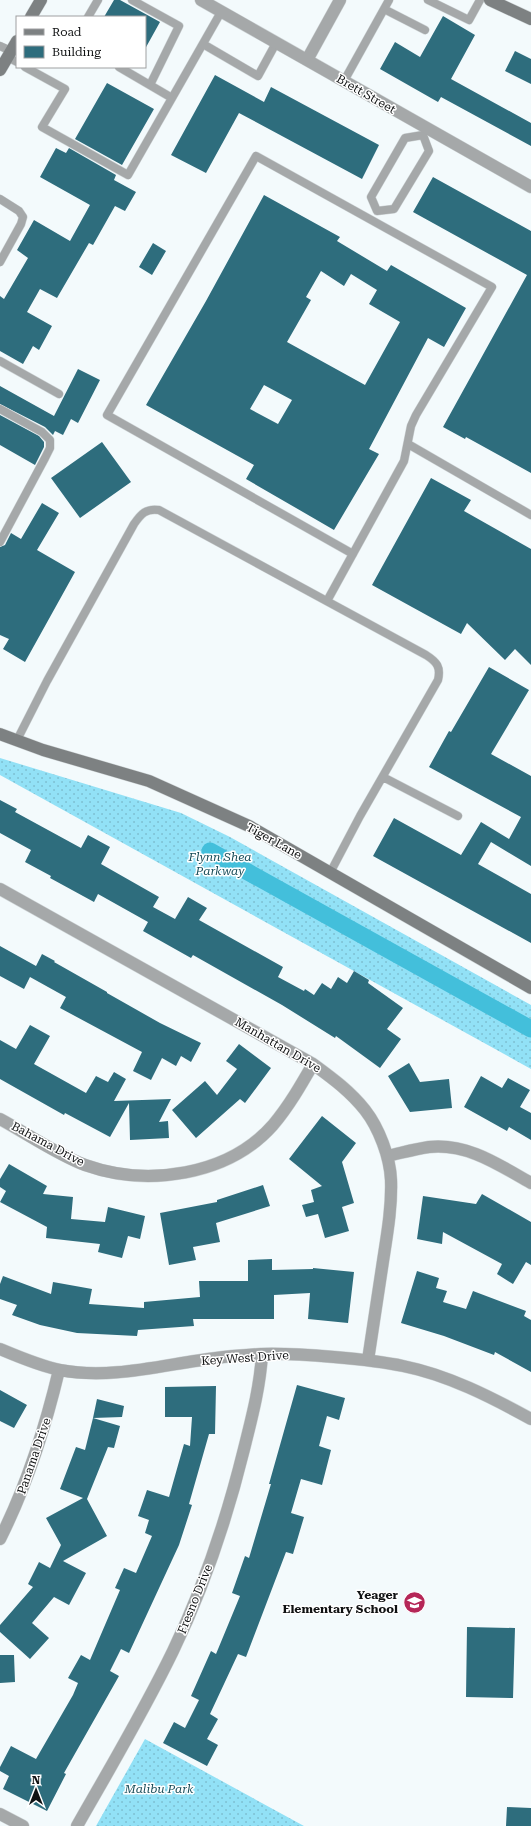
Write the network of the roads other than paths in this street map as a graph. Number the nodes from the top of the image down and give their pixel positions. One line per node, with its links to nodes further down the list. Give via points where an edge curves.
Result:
1 (41, 0): 12 (street)
2 (98, 0): 13 (lane)
3 (132, 0): 24 (lane, via 179,26)
4 (201, 0): 11 (street, Brett Street)
5 (340, 0): 19 (street)
6 (389, 0): 10 (lane)
7 (428, 0): 8 (lane, via 469,20)
8 (480, 0)
9 (490, 0): 14 (street)
10 (384, 9): 15 (lane); 23 (lane)
11 (221, 12): 16 (street, Brett Street); 17 (lane)
12 (32, 16)
13 (89, 16)
14 (531, 19)
15 (425, 30)
16 (276, 43): 17 (lane, via 258,76); 19 (street, Brett Street)
17 (203, 44): 25 (lane)
18 (10, 51): 22 (street)
19 (307, 60): 23 (street, Brett Street)
20 (27, 68): 25 (lane, via 65,89 42,127 128,175)
21 (120, 68): 24 (lane)
22 (0, 70)
23 (344, 81): 26 (street, Brett Street)
24 (150, 85): 25 (lane)
25 (172, 98)
26 (425, 132): 27 (street, Brett Street); 29 (lane, via 405,138 371,196); 29 (lane, via 429,151 402,196 394,209)
27 (531, 187)
28 (0, 199): 31 (lane, via 19,211 23,217)
29 (377, 211): 30 (lane)
30 (372, 220): 35 (lane, via 492,287 416,415); 38 (lane, via 256,156 107,415)
31 (0, 262)
32 (0, 360): 33 (lane)
33 (59, 394)
34 (0, 409): 37 (lane, via 42,432 50,440 46,458)
35 (408, 444): 36 (lane); 38 (lane, via 404,461)
36 (531, 515)
37 (0, 542)
38 (352, 554): 39 (lane)
39 (327, 601): 41 (lane, via 159,510 145,511 134,524); 42 (lane, via 426,654 439,665 438,680)
40 (0, 734): 41 (street, Tiger Lane)
41 (16, 740): 44 (street, Tiger Lane, via 149,781 249,826)
42 (383, 777): 43 (lane); 44 (lane)
43 (458, 816)
44 (330, 873): 46 (street, Tiger Lane)
45 (0, 889): 47 (street, Manhattan Drive)
46 (531, 988)
47 (313, 1064): 48 (street, Bahama Drive, via 293,1099 273,1125 249,1146 220,1162 185,1173 151,1177 116,1174 84,1164); 49 (street, Manhattan Drive, via 345,1088 366,1111)
48 (0, 1119)
49 (387, 1156): 50 (street, via 429,1147 467,1150 485,1157); 53 (street, Manhattan Drive, via 391,1179 390,1207)
50 (531, 1183)
51 (0, 1349): 54 (street, Key West Drive)
52 (262, 1354): 53 (street, Key West Drive); 54 (street, Key West Drive, via 216,1358 133,1371 89,1373); 59 (street, Fresno Drive, via 261,1380 234,1490 208,1569 174,1650)
53 (368, 1360): 55 (street, Key West Drive, via 403,1366 446,1378)
54 (59, 1370): 56 (street, Panama Drive, via 34,1462)
55 (531, 1419)
56 (0, 1539)
57 (0, 1814): 58 (street)
58 (23, 1826)
59 (77, 1826)

